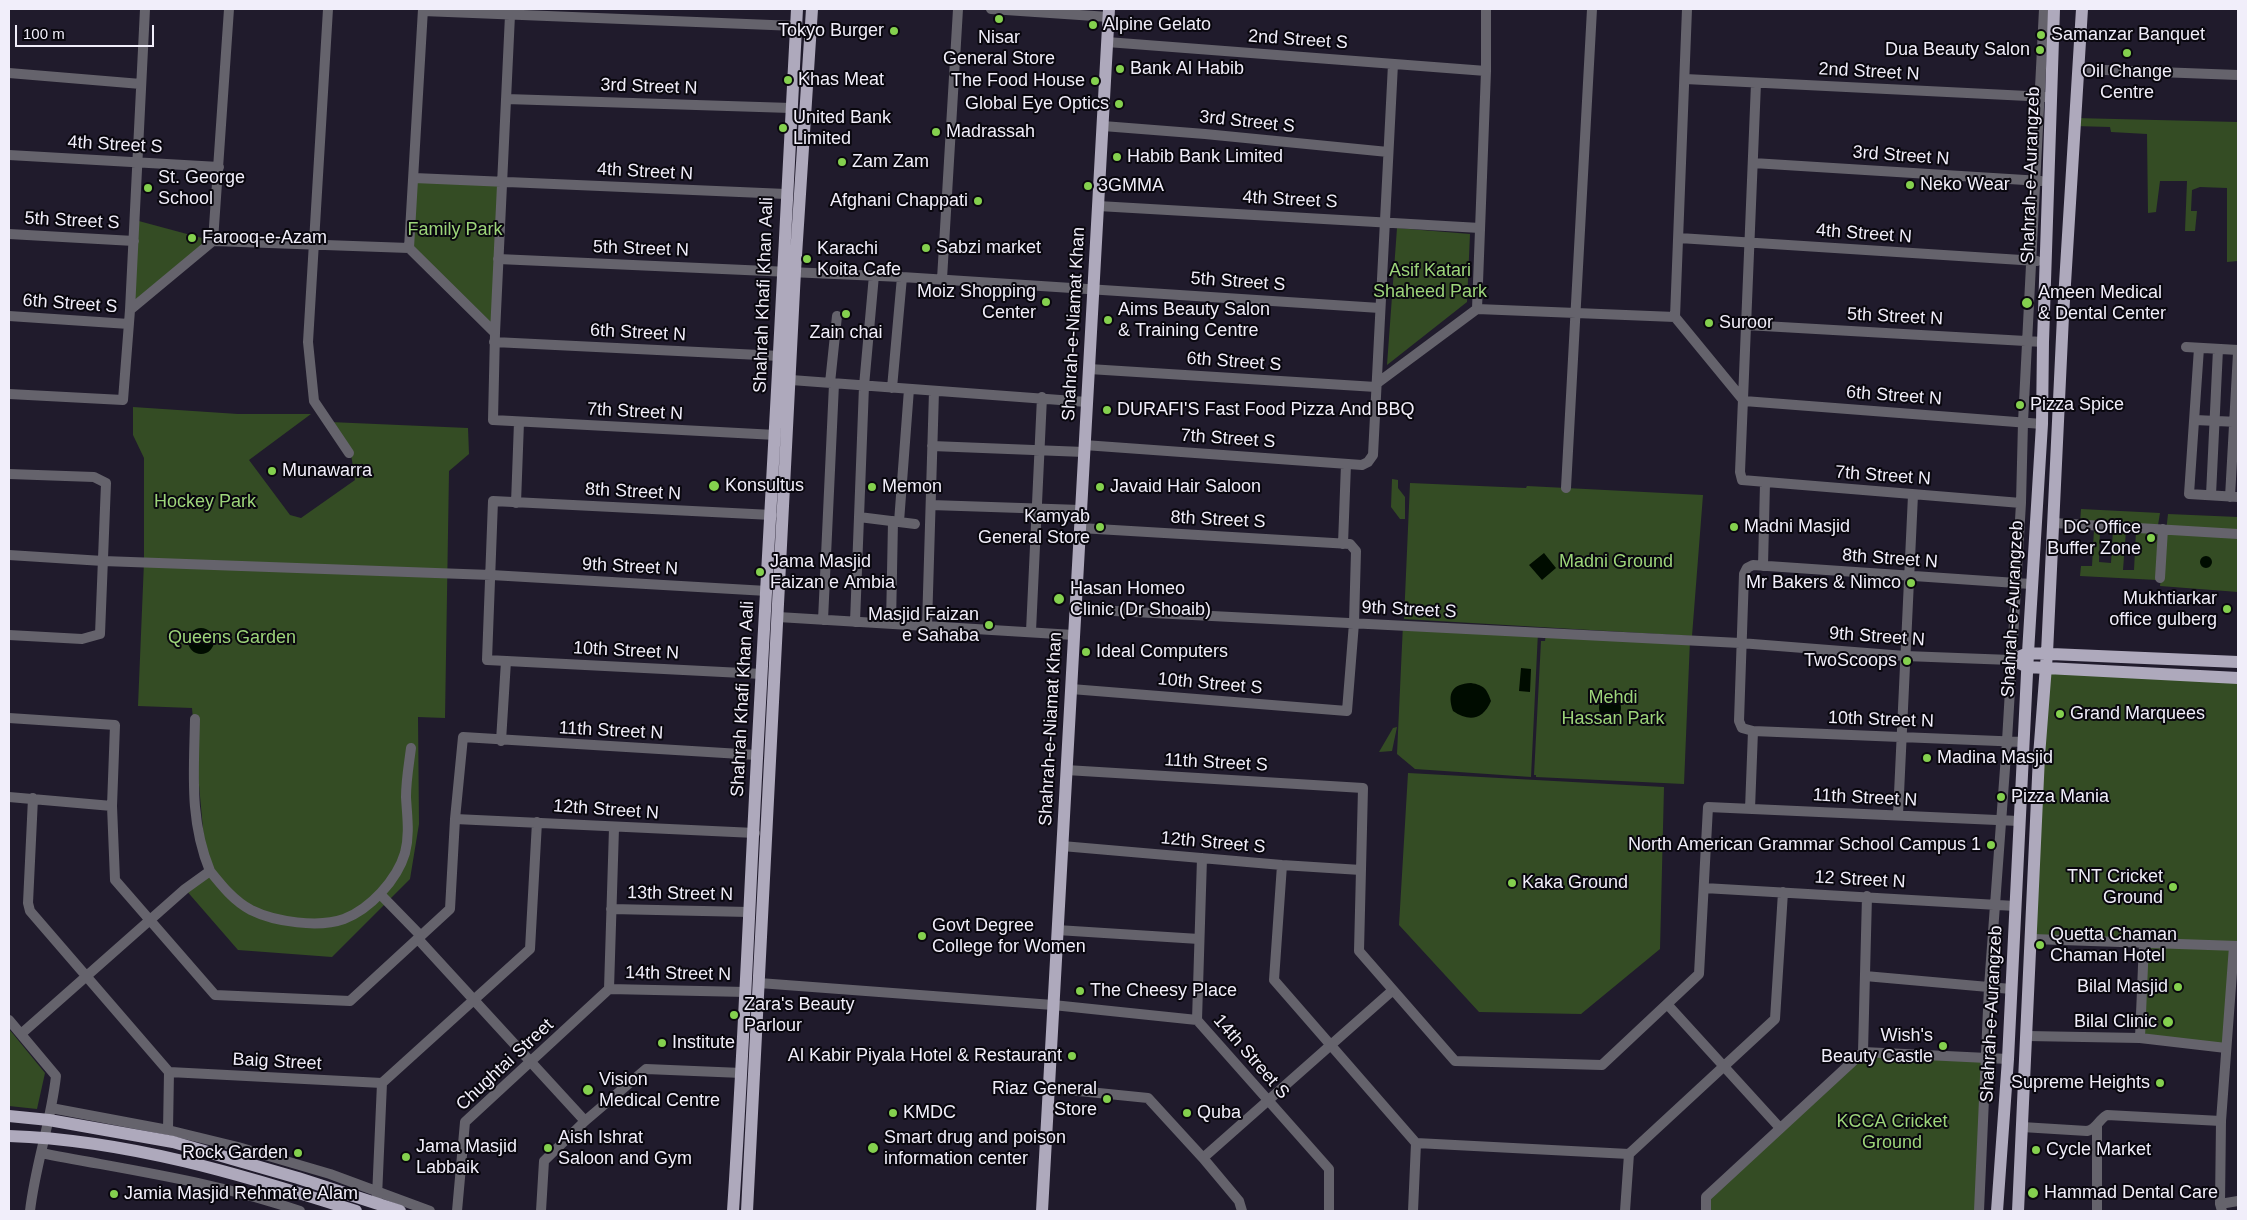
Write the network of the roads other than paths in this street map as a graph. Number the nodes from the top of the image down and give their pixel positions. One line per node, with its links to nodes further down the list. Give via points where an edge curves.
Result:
1 (145, 9): 27 (street)
2 (229, 9): 36 (street)
3 (328, 9): 49 (street)
4 (797, 9): 18 (main road, Shahrah Khafi Khan Aali)
5 (812, 9): 54 (main road, Shahrah Khafi Khan Aali)
6 (958, 9): 57 (street)
7 (991, 9): 15 (street)
8 (1486, 9): 22 (street)
9 (1592, 9): 62 (street)
10 (1687, 9): 25 (street)
11 (2044, 9): 28 (street)
12 (2054, 9): 28 (main road, Shahrah-e-Aurangzeb)
13 (2082, 9): 21 (main road, Shahrah-e-Aurangzeb)
14 (423, 10): 17 (street); 37 (street)
15 (1029, 10): 16 (street)
16 (1109, 13): 19 (main road, Shahrah-e-Niamat Khan)
17 (510, 15): 18 (street); 29 (street)
18 (796, 26): 30 (main road, Shahrah Khafi Khan Aali)
19 (1107, 42): 20 (street, 2nd Street S); 31 (main road, Shahrah-e-Niamat Khan)
20 (1393, 64): 22 (street, 2nd Street S); 32 (street)
21 (2078, 69): 24 (street); 114 (main road, Shahrah-e-Aurangzeb)
22 (1486, 71): 43 (street)
23 (9, 73): 27 (street)
24 (2238, 75)
25 (1685, 79): 26 (street, 2nd Street N); 45 (street)
26 (1756, 83): 28 (street, 2nd Street N); 35 (street)
27 (142, 84): 34 (street)
28 (2046, 97): 38 (main road, Shahrah-e-Aurangzeb)
29 (506, 99): 30 (street, 3rd Street N); 39 (street)
30 (791, 108): 40 (main road, Shahrah Khafi Khan Aali)
31 (1103, 126): 32 (street, 3rd Street S); 41 (main road, Shahrah-e-Niamat Khan)
32 (1388, 152): 42 (street)
33 (9, 155): 34 (street, 4th Street S)
34 (138, 163): 36 (street, 4th Street S); 46 (street)
35 (1753, 163): 38 (street, 3rd Street N); 48 (street)
36 (219, 167): 47 (street)
37 (414, 178): 39 (street, 4th Street N); 50 (street)
38 (2042, 181): 52 (street); 53 (main road, Shahrah-e-Aurangzeb)
39 (502, 182): 40 (street, 4th Street N); 51 (street)
40 (786, 194): 54 (main road, Shahrah Khafi Khan Aali)
41 (1098, 206): 42 (street, 4th Street S); 58 (main road, Shahrah-e-Niamat Khan)
42 (1385, 222): 43 (street, 4th Street S); 59 (street)
43 (1480, 228): 60 (street)
44 (9, 234): 46 (street, 5th Street S)
45 (1679, 238): 48 (street, 4th Street N); 65 (street)
46 (134, 241): 61 (street)
47 (213, 241): 49 (street); 61 (street)
48 (1750, 243): 52 (street, 4th Street N); 67 (street)
49 (315, 244): 50 (street); 98 (street, via 308,342 314,401)
50 (409, 248): 68 (street)
51 (498, 259): 54 (street, 5th Street N); 68 (street)
52 (2032, 261): 53 (street, 4th Street N); 69 (street)
53 (2046, 262): 70 (main road, Shahrah-e-Aurangzeb)
54 (789, 271): 55 (street, 5th Street N); 75 (main road, Shahrah Khafi Khan Aali); 77 (main road, Shahrah Khafi Khan Aali)
55 (874, 275): 56 (street, 5th Street N); 79 (street)
56 (902, 277): 57 (street, 5th Street N); 81 (street)
57 (942, 279): 58 (street, 5th Street S)
58 (1093, 288): 59 (street, 5th Street S); 76 (main road, Shahrah-e-Niamat Khan)
59 (1380, 308): 80 (street)
60 (1476, 309): 62 (street); 80 (street)
61 (130, 310): 66 (street)
62 (1575, 313): 65 (street); 102 (street)
63 (9, 316): 66 (street, 6th Street S)
64 (837, 316): 78 (street)
65 (1675, 317): 86 (street)
66 (129, 324): 84 (street, via 123,400)
67 (1746, 324): 69 (street, 5th Street N); 86 (street)
68 (494, 338): 75 (street, 6th Street N); 90 (street, 7th Street N, via 493,420)
69 (2027, 341): 70 (street, 5th Street N); 91 (street)
70 (2043, 342): 93 (main road, Shahrah-e-Aurangzeb)
71 (2186, 347): 72 (street)
72 (2200, 348): 73 (street); 88 (street)
73 (2218, 349): 74 (street); 89 (street)
74 (2238, 352): 92 (street)
75 (780, 356): 94 (main road, Shahrah Khafi Khan Aali)
76 (1089, 369): 80 (street, 6th Street S); 87 (main road, Shahrah-e-Niamat Khan)
77 (791, 380): 78 (street); 131 (main road, Shahrah Khafi Khan Aali)
78 (832, 383): 79 (street); 132 (street)
79 (864, 386): 81 (street); 112 (street)
80 (1376, 386): 99 (street, 7th Street S, via 1373,455 1362,465)
81 (892, 388): 82 (street)
82 (909, 389): 83 (street); 113 (street)
83 (934, 391): 85 (street); 95 (street)
84 (9, 394)
85 (1042, 397): 87 (street); 97 (street)
86 (1744, 401): 91 (street, 6th Street N); 101 (street, 7th Street N, via 1742,480)
87 (1087, 402): 96 (main road, Shahrah-e-Niamat Khan)
88 (2196, 420): 89 (street); 104 (street, via 2189,494)
89 (2215, 421): 92 (street); 104 (street)
90 (519, 422): 94 (street, 7th Street N); 106 (street)
91 (2023, 422): 93 (street, 6th Street N); 107 (street)
92 (2236, 422): 105 (street)
93 (2042, 424): 127 (main road, Shahrah-e-Aurangzeb)
94 (776, 435): 111 (main road, Shahrah Khafi Khan Aali)
95 (932, 446): 97 (street, 7th Street S); 108 (street)
96 (1084, 449): 97 (street, 7th Street S); 99 (street, 7th Street S); 110 (main road, Shahrah-e-Niamat Khan)
97 (1040, 451): 109 (street)
98 (349, 454)
99 (1346, 464): 119 (street)
100 (9, 474): 121 (street, via 94,477 106,483)
101 (1766, 483): 103 (street, 7th Street N); 122 (street)
102 (1566, 488)
103 (1913, 495): 107 (street, 7th Street N); 124 (street)
104 (2212, 496): 105 (street)
105 (2234, 497)
106 (516, 503): 111 (street, 8th Street N); 123 (street, 8th Street N, via 493,501)
107 (2021, 504): 126 (street)
108 (930, 505): 109 (street); 136 (street)
109 (1037, 509): 110 (street); 137 (street)
110 (1081, 510): 116 (main road, Shahrah-e-Niamat Khan)
111 (772, 515): 128 (main road, Shahrah Khafi Khan Aali)
112 (859, 517): 113 (street); 133 (street)
113 (896, 522): 115 (street); 135 (street)
114 (2054, 523): 117 (street); 142 (main road, Shahrah-e-Aurangzeb)
115 (915, 524)
116 (1080, 528): 119 (street, 8th Street S); 130 (main road, Shahrah-e-Niamat Khan)
117 (2163, 529): 118 (street); 125 (street)
118 (2238, 534)
119 (1348, 545): 134 (street, via 1356,551)
120 (9, 555): 121 (street)
121 (103, 561): 123 (street, 9th Street N); 138 (street, via 100,634 82,639)
122 (1763, 566): 124 (street, 8th Street N); 140 (street, 8th Street N, via 1753,565 1744,574)
123 (491, 575): 128 (street, 9th Street N); 145 (street, 10th Street N, via 487,660)
124 (1909, 577): 126 (street, 8th Street N); 143 (street)
125 (2160, 578)
126 (2015, 583): 127 (street, 8th Street N); 144 (street)
127 (2031, 584): 141 (main road, Shahrah-e-Aurangzeb)
128 (767, 591): 129 (main road, Shahrah Khafi Khan Aali)
129 (765, 610): 131 (main road); 149 (main road, Shahrah Khafi Khan Aali)
130 (1075, 610): 134 (street, 9th Street S); 139 (main road, Shahrah-e-Niamat Khan)
131 (778, 614): 132 (street); 161 (main road, Shahrah Khafi Khan Aali)
132 (823, 620): 133 (street)
133 (855, 622): 135 (street)
134 (1354, 623): 140 (street, 9th Street S); 151 (street, 10th Street S, via 1347,711)
135 (891, 624): 136 (street)
136 (927, 626): 137 (street)
137 (1031, 631): 139 (street)
138 (9, 635)
139 (1074, 635): 151 (main road, Shahrah-e-Niamat Khan)
140 (1740, 643): 143 (street, 9th Street N); 154 (street, 10th Street N, via 1739,725)
141 (2028, 652): 142 (main road); 144 (main road); 147 (main road, Shahrah-e-Aurangzeb)
142 (2047, 653): 146 (main road); 148 (main road, Shahrah-e-Aurangzeb)
143 (1905, 656): 144 (street, 9th Street N); 155 (street)
144 (2011, 660): 147 (main road); 157 (street)
145 (506, 661): 149 (street, 10th Street N); 156 (street)
146 (2238, 662)
147 (2027, 667): 148 (main road); 158 (main road, Shahrah-e-Aurangzeb)
148 (2046, 668): 150 (main road); 192 (main road, Shahrah-e-Aurangzeb)
149 (762, 674): 160 (main road, Shahrah Khafi Khan Aali)
150 (2238, 678)
151 (1071, 689): 162 (main road, Shahrah-e-Niamat Khan)
152 (9, 718): 165 (street, via 115,726)
153 (196, 718): 178 (street, via 194,807 199,841)
154 (1753, 730): 155 (street, 10th Street N); 166 (street)
155 (1901, 737): 157 (street, 10th Street N); 167 (street)
156 (501, 741): 160 (street, 11th Street N); 168 (street, 11th Street N, via 463,738)
157 (2007, 741): 158 (street, 10th Street N); 169 (street)
158 (2023, 742): 170 (main road, Shahrah-e-Aurangzeb)
159 (411, 748): 181 (street, via 404,855)
160 (757, 757): 161 (main road); 173 (main road, Shahrah Khafi Khan Aali)
161 (771, 761): 187 (main road, Shahrah Khafi Khan Aali)
162 (1066, 770): 174 (main road, Shahrah-e-Niamat Khan); 177 (street, 11th Street S, via 1363,788)
163 (9, 797): 164 (street)
164 (33, 798): 165 (street); 195 (street, via 30,912)
165 (112, 806): 188 (street, via 115,880)
166 (1750, 809): 167 (street, 11th Street N); 179 (street, 11th Street N, via 1708,807)
167 (1898, 815): 169 (street, 11th Street N)
168 (455, 819): 171 (street, 12th Street N); 190 (street, via 450,909)
169 (2000, 820): 170 (street, 11th Street N); 183 (street)
170 (2019, 821): 184 (main road, Shahrah-e-Aurangzeb)
171 (537, 822): 172 (street, 12th Street N); 203 (street, via 530,949)
172 (614, 828): 173 (street, 12th Street N); 185 (street)
173 (755, 834): 186 (main road, Shahrah Khafi Khan Aali)
174 (1062, 846): 175 (street, 12th Street S); 189 (main road, Shahrah-e-Niamat Khan)
175 (1202, 858): 176 (street, 12th Street S); 191 (street)
176 (1282, 865): 177 (street, 12th Street S); 212 (street, via 1274,980)
177 (1361, 870): 201 (street, via 1359,951)
178 (210, 871): 181 (street, via 241,904 280,919 315,923 344,919); 188 (street)
179 (1704, 888): 180 (street, 12 Street N); 204 (street, via 1699,974)
180 (1783, 892): 182 (street, 12 Street N); 218 (street, via 1776,1019)
181 (380, 894): 190 (street)
182 (1867, 896): 183 (street, 12 Street N); 196 (street)
183 (1996, 904): 184 (street, 12 Street N); 198 (street)
184 (2016, 906): 200 (main road, Shahrah-e-Aurangzeb)
185 (611, 909): 186 (street, 13th Street N); 199 (street)
186 (749, 912): 187 (main road); 202 (main road, Shahrah Khafi Khan Aali)
187 (762, 913): 197 (main road, Shahrah Khafi Khan Aali)
188 (150, 920): 190 (street, via 215,995 350,1001); 195 (street)
189 (1057, 930): 191 (street); 205 (main road, Shahrah-e-Niamat Khan)
190 (419, 937): 203 (street)
191 (1199, 939): 207 (street)
192 (2032, 939): 193 (street); 210 (main road, Shahrah-e-Aurangzeb)
193 (2144, 942): 194 (street); 211 (street)
194 (2236, 946): 208 (street)
195 (85, 976): 209 (street); 219 (street)
196 (1865, 976): 198 (street); 214 (street)
197 (759, 983): 205 (street, 14th Street S); 249 (main road, Shahrah Khafi Khan Aali)
198 (1989, 987): 200 (street); 215 (street)
199 (609, 989): 202 (street, 14th Street N); 217 (street, Chughtai Street)
200 (2011, 989): 216 (main road, Shahrah-e-Aurangzeb)
201 (1393, 990): 204 (street, via 1455,1061 1602,1065); 212 (street)
202 (746, 992): 220 (main road, Shahrah Khafi Khan Aali)
203 (474, 999): 217 (street); 221 (street)
204 (1667, 1004): 218 (street)
205 (1053, 1005): 207 (street, 14th Street S); 222 (main road, Shahrah-e-Niamat Khan)
206 (9, 1020): 209 (street)
207 (1197, 1020): 223 (street, 14th Street S)
208 (2233, 1021): 213 (street)
209 (21, 1034): 224 (street, via 56,1076)
210 (2027, 1036): 211 (street); 229 (main road, Shahrah-e-Aurangzeb)
211 (2140, 1038): 213 (street)
212 (1331, 1045): 223 (street); 234 (street)
213 (2226, 1048): 227 (street)
214 (1863, 1052): 215 (street); 230 (street)
215 (1986, 1058): 216 (street); 256 (street)
216 (2008, 1060): 257 (main road, Shahrah-e-Aurangzeb)
217 (532, 1062): 226 (street); 246 (street, Chughtai Street, via 465,1122)
218 (1723, 1067): 230 (street); 236 (street)
219 (169, 1072): 221 (street, Baig Street); 231 (street)
220 (742, 1073): 226 (street, via 646,1069); 248 (main road, Shahrah Khafi Khan Aali)
221 (382, 1083): 238 (street)
222 (1049, 1088): 237 (street, via 1148,1098); 250 (main road, Shahrah-e-Niamat Khan)
223 (1268, 1101): 237 (street); 252 (street, 14th Street S, via 1329,1169)
224 (50, 1114): 225 (main road); 231 (street); 233 (street); 238 (main road, via 173,1142)
225 (9, 1116)
226 (585, 1121): 247 (street, via 544,1161)
227 (2221, 1121): 228 (street, via 2107,1115); 240 (street)
228 (2097, 1126): 229 (street, via 2087,1131); 259 (street)
229 (2022, 1127): 258 (main road, Shahrah-e-Aurangzeb)
230 (1780, 1128): 255 (street, via 1706,1197)
231 (168, 1130): 238 (street, via 330,1174)
232 (9, 1136): 233 (main road)
233 (46, 1137): 235 (street); 243 (main road, via 153,1154 260,1181)
234 (1416, 1143): 236 (street); 253 (street)
235 (41, 1153): 241 (street); 242 (street, via 176,1179)
236 (1629, 1154): 254 (street)
237 (1203, 1158): 251 (street, via 1239,1201)
238 (377, 1197): 244 (main road); 245 (street)
239 (2238, 1201): 240 (street)
240 (2221, 1208)
241 (30, 1211)
242 (300, 1211)
243 (356, 1211)
244 (400, 1211)
245 (430, 1211)
246 (457, 1211)
247 (540, 1211)
248 (733, 1211)
249 (747, 1211)
250 (1042, 1211)
251 (1242, 1211)
252 (1329, 1211)
253 (1413, 1211)
254 (1625, 1211)
255 (1706, 1211)
256 (1979, 1211)
257 (1997, 1211)
258 (2018, 1211)
259 (2097, 1211)

